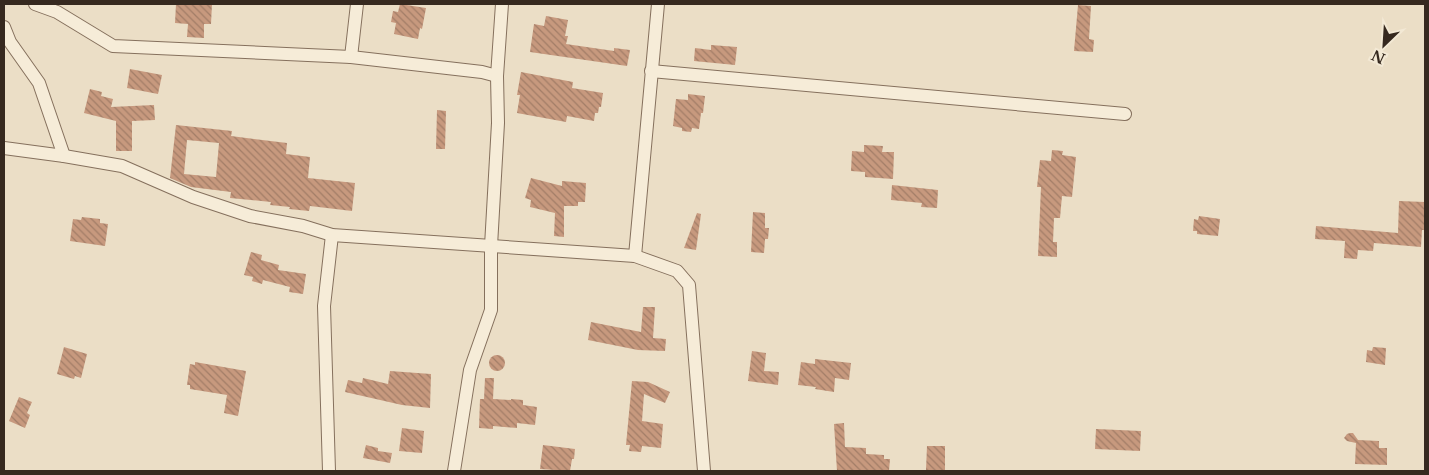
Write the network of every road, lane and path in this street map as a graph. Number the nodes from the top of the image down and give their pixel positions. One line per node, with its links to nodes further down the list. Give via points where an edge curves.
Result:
1 (35, 4): 5 (street)
2 (357, 4): 7 (street)
3 (502, 4): 9 (street)
4 (658, 4): 8 (street)
5 (59, 8): 7 (street, via 113,46)
6 (4, 27): 12 (street, via 10,42 39,83)
7 (351, 57): 9 (street)
8 (651, 71): 10 (street); 15 (street)
9 (497, 76): 14 (street, via 498,123)
10 (1125, 114)
11 (4, 148): 12 (street)
12 (64, 156): 13 (street, via 122,166 193,197 250,216)
13 (332, 235): 14 (street); 16 (street, via 324,306)
14 (491, 246): 15 (street); 17 (street, via 490,310 470,370)
15 (635, 256): 18 (street, via 678,271 689,285)
16 (329, 471)
17 (454, 471)
18 (704, 471)

